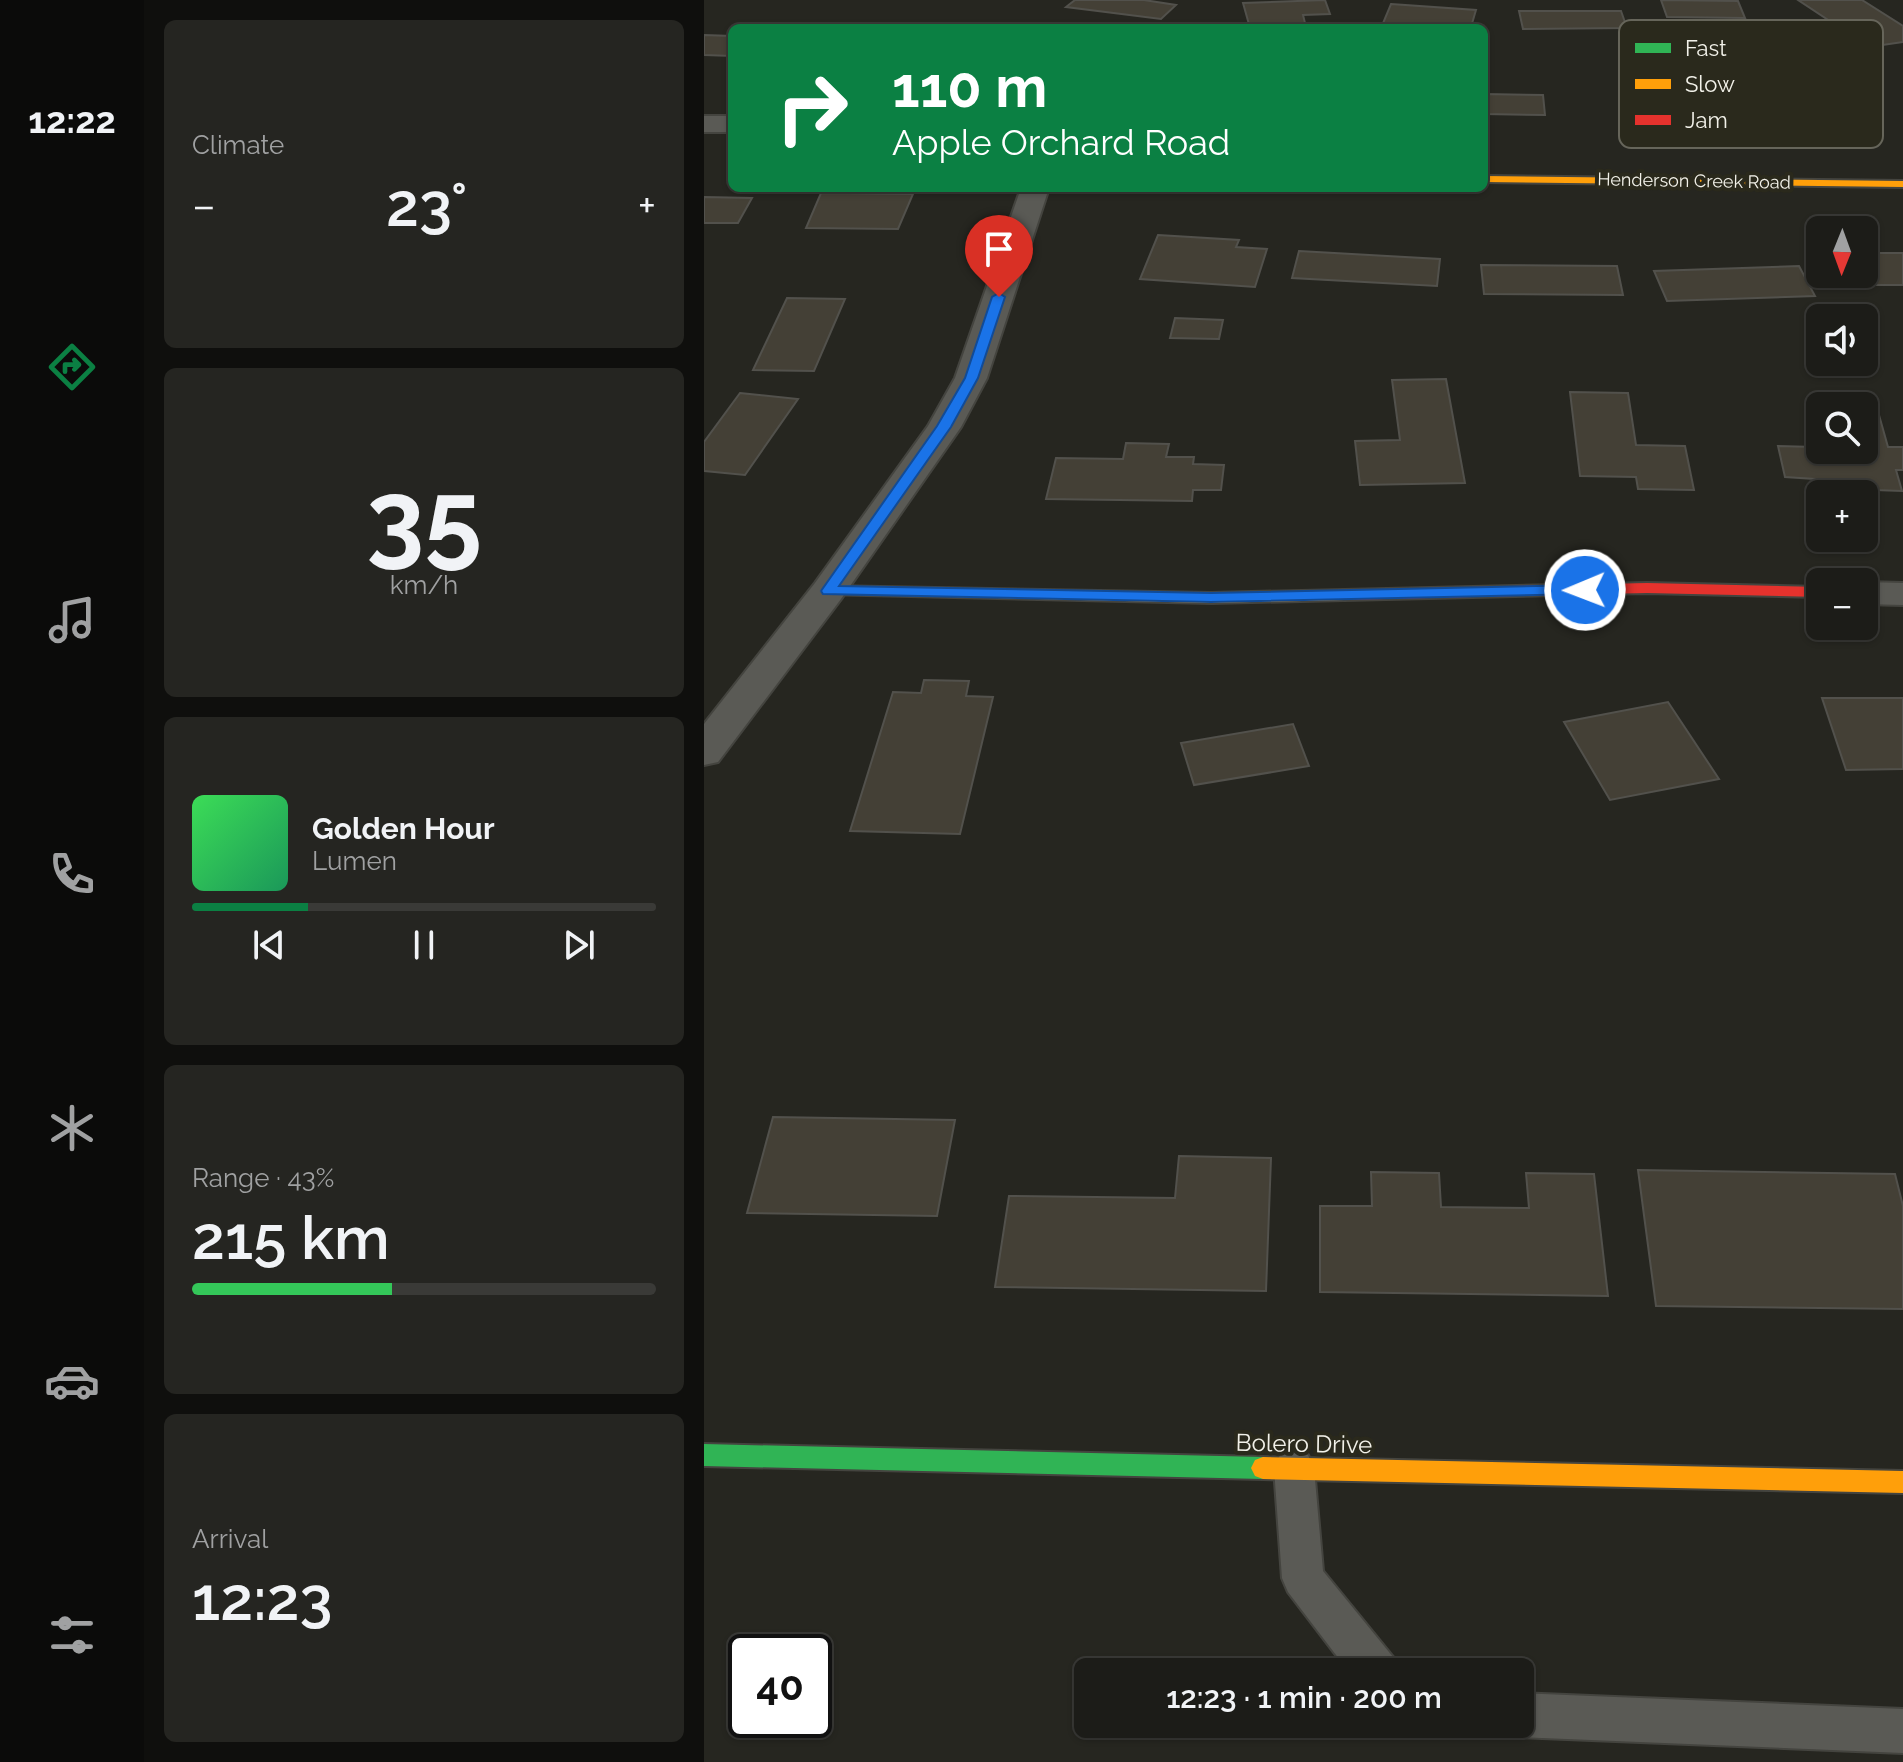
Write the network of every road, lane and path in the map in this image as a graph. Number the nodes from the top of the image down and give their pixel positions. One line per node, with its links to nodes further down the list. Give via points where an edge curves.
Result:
1 (704, 124): 2 (street)
2 (728, 124)
3 (1488, 179): 4 (street, Henderson Creek Road)
4 (1903, 184)
5 (1034, 192): 6 (street, via 971,378 944,427)
6 (828, 591): 7 (street, via 1211,598 1647,588); 10 (street)
7 (1806, 592)
8 (1878, 593): 9 (street)
9 (1903, 594)
10 (704, 752)
11 (704, 1455): 12 (street, Bolero Drive)
12 (1294, 1468): 13 (street, Bolero Drive); 14 (lane, via 1303,1578)
13 (1903, 1482)
14 (1365, 1658)
15 (1534, 1716): 16 (lane)
16 (1903, 1731)

